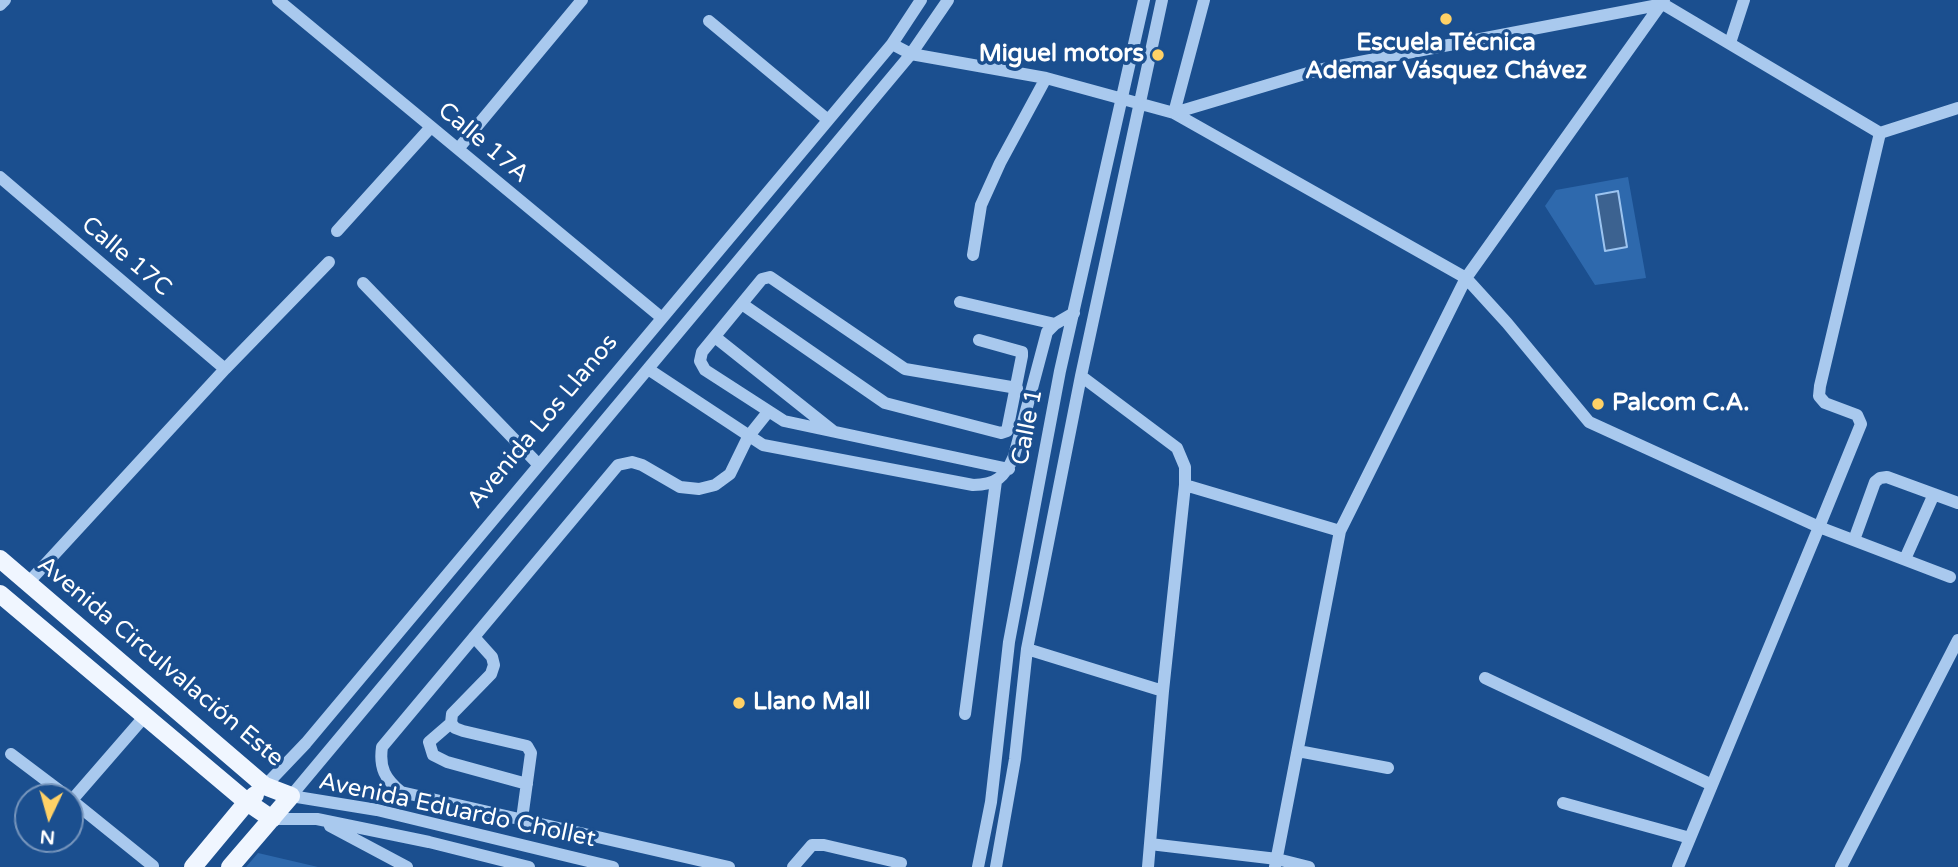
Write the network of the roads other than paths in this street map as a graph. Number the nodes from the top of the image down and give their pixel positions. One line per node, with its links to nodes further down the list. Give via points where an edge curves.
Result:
1 (5, 0): 11 (street)
2 (278, 0): 22 (street, Calle 17A)
3 (582, 0): 24 (street)
4 (921, 0): 14 (street, Avenida Los Llanos)
5 (948, 0): 15 (street, Avenida Los Llanos)
6 (1144, 0): 17 (street, Calle 1)
7 (1162, 0): 18 (street, Calle 1)
8 (1204, 0): 20 (street)
9 (1744, 0): 13 (street)
10 (1663, 2): 13 (street); 20 (street, via 1318,70); 29 (street)
11 (0, 5)
12 (709, 21): 21 (street)
13 (1730, 43): 23 (street)
14 (892, 44): 15 (street); 21 (street, Avenida Los Llanos)
15 (911, 54): 16 (street); 39 (street, Avenida Los Llanos)
16 (1046, 79): 17 (street); 27 (street, via 981,205)
17 (1123, 99): 18 (street); 33 (street, Calle 1)
18 (1139, 103): 20 (street); 40 (street, Calle 1)
19 (1958, 108): 23 (street)
20 (1174, 113): 29 (street)
21 (828, 120): 34 (street, Avenida Los Llanos)
22 (431, 127): 24 (street, Calle 17A); 26 (street)
23 (1880, 133): 51 (street, via 1820,386 1819,396 1825,403 1857,415 1861,424)
24 (458, 149): 34 (street, Calle 17A)
25 (0, 177): 38 (street, Calle 17C)
26 (337, 231)
27 (972, 255)
28 (329, 262): 38 (street)
29 (1466, 278): 51 (street, via 1588,422); 52 (street)
30 (363, 283): 45 (street)
31 (960, 302): 35 (street)
32 (742, 304): 36 (street); 41 (street, via 762,279 770,277 905,369); 41 (street, via 885,403 1002,433 1009,426)
33 (1074, 313): 35 (street); 94 (street, Calle 1, via 1009,642 992,802)
34 (662, 318): 45 (street, Avenida Los Llanos)
35 (1055, 324): 46 (street, via 1047,332)
36 (715, 337): 42 (street, via 702,352 705,370); 43 (street)
37 (978, 340): 41 (street, via 1022,352)
38 (225, 369): 57 (street)
39 (648, 369): 44 (street); 75 (street, Avenida Los Llanos)
40 (1081, 376): 48 (street, via 1177,448 1185,467); 61 (street, Calle 1)
41 (1017, 388)
42 (768, 412): 43 (street, via 784,421); 44 (street)
43 (836, 433): 46 (street)
44 (748, 437): 47 (street, via 771,447 973,485); 59 (street, via 730,474 707,488 680,487 632,462 618,465)
45 (539, 465): 74 (street, Avenida Los Llanos)
46 (1009, 469): 47 (street)
47 (996, 481): 64 (street)
48 (1185, 485): 52 (street); 63 (street)
49 (1934, 494): 50 (street); 53 (street, via 1880,478); 55 (street)
50 (1958, 503)
51 (1823, 529): 53 (street); 73 (street)
52 (1340, 531): 67 (street)
53 (1851, 539): 55 (street)
54 (0, 559): 57 (main road, Avenida Circulvalación Este)
55 (1905, 559): 56 (street)
56 (1950, 577)
57 (28, 583): 74 (main road, Avenida Circulvalación Este)
58 (0, 594): 65 (main road, Avenida Circulvalación Este)
59 (474, 637): 66 (street, via 494,664 491,674 452,714); 81 (street, via 382,747 380,760 390,783 401,792)
60 (1956, 648): 99 (street)
61 (1027, 649): 63 (street); 95 (street, Calle 1, via 1015,759)
62 (1485, 678): 73 (street)
63 (1163, 691): 83 (street)
64 (965, 714)
65 (145, 716): 71 (street); 76 (main road, Avenida Circulvalación Este)
66 (451, 723): 72 (street, via 463,731 527,746 531,753); 72 (street, via 429,742 433,755)
67 (1298, 751): 69 (street); 85 (street)
68 (11, 754): 70 (street)
69 (1388, 768)
70 (49, 783)
71 (84, 784)
72 (527, 784): 81 (street)
73 (1712, 785): 82 (street)
74 (265, 786): 75 (main road, Avenida Circulvalación Este); 76 (main road, Avenida Los Llanos)
75 (291, 796): 79 (main road, Avenida Los Llanos); 91 (street, Avenida Eduardo Chollet, via 377,810)
76 (247, 802): 79 (main road, Avenida Circulvalación Este); 87 (main road, Avenida Los Llanos)
77 (1563, 803): 82 (street)
78 (84, 810): 86 (street)
79 (272, 819): 80 (street, Avenida Eduardo Chollet); 88 (main road, Avenida Los Llanos)
80 (317, 819): 89 (street); 90 (street, Avenida Eduardo Chollet)
81 (522, 819): 92 (street)
82 (1690, 838): 98 (street)
83 (1150, 844): 85 (street); 96 (street)
84 (901, 863): 93 (street, via 812,845)
85 (1276, 863): 97 (street)
86 (153, 866)
87 (193, 867)
88 (230, 867)
89 (407, 867)
90 (529, 867)
91 (613, 867)
92 (729, 867)
93 (793, 867)
94 (978, 867)
95 (996, 867)
96 (1148, 867)
97 (1309, 867)
98 (1678, 867)
99 (1841, 867)

